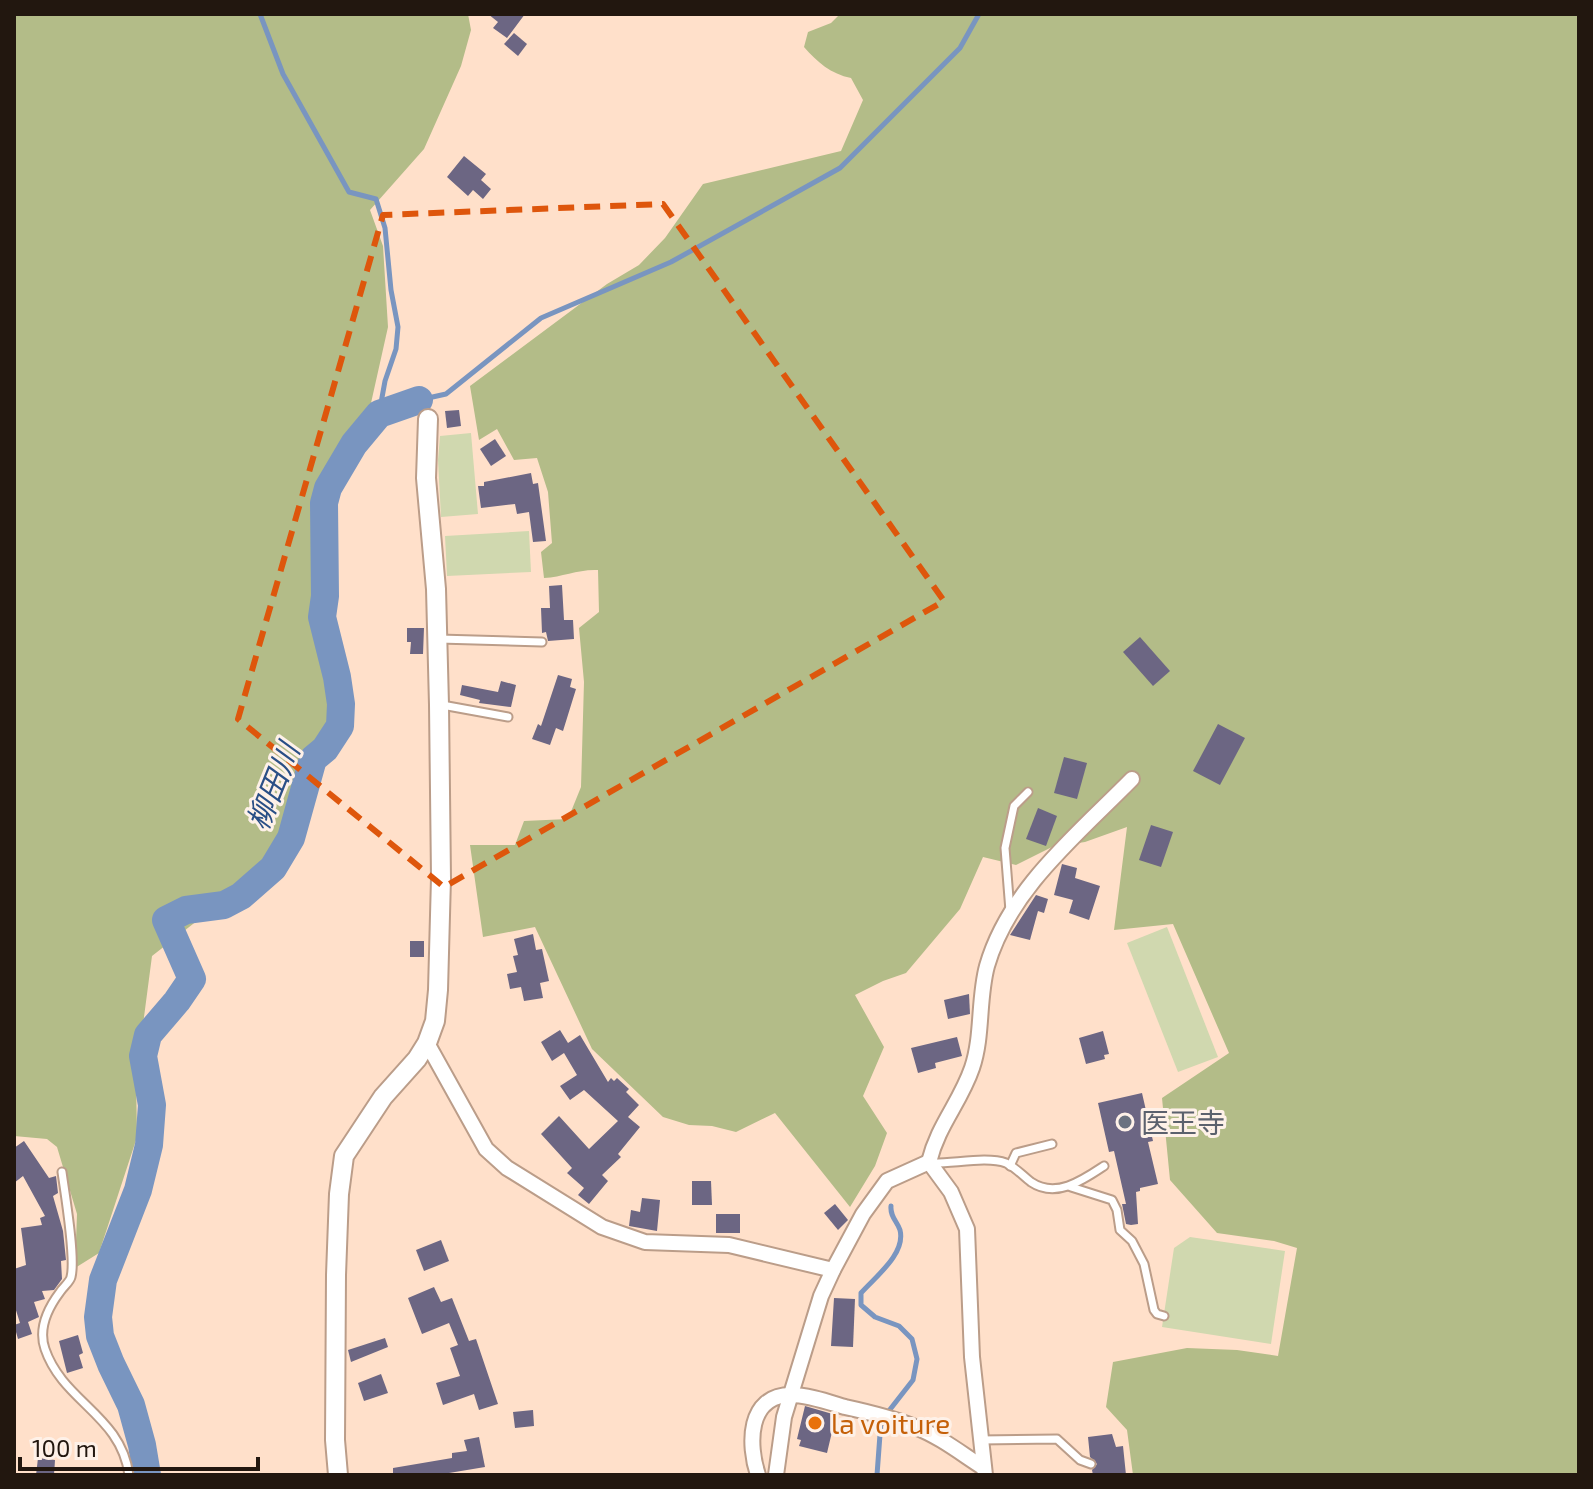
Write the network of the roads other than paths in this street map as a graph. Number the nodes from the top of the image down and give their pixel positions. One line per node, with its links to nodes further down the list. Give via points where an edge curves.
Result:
1 (428, 419): 2 (street, via 426,478)
2 (437, 639): 3 (lane); 4 (street)
3 (542, 642)
4 (439, 705): 5 (lane); 9 (street, via 438,990)
5 (508, 717)
6 (1132, 779): 8 (street, via 1042,871)
7 (1028, 792): 8 (lane, via 1014,806 1005,848)
8 (1011, 914): 11 (street, via 988,963 972,1067 934,1139)
9 (427, 1043): 16 (street, via 486,1149 507,1168 602,1227 645,1242 729,1245); 23 (street, via 344,1156 336,1275)
10 (1052, 1144): 12 (lane, via 1016,1153)
11 (929, 1162): 12 (lane, via 991,1161); 16 (street, via 887,1181); 19 (street, via 951,1192 967,1229)
12 (1010, 1166): 15 (lane, via 1043,1188)
13 (1104, 1166): 15 (lane)
14 (62, 1172): 22 (lane, via 71,1278 43,1320 44,1347 59,1376 118,1439)
15 (1068, 1186): 17 (lane, via 1112,1200 1120,1230 1144,1264 1154,1310)
16 (833, 1270): 18 (street)
17 (1164, 1316)
18 (792, 1395): 21 (street, via 917,1427); 24 (street, via 770,1399 753,1422 752,1456); 25 (street)
19 (980, 1440): 20 (lane, via 1057,1439); 21 (street)
20 (1091, 1464)
21 (984, 1471)
22 (129, 1475)
23 (338, 1475)
24 (758, 1475)
25 (776, 1475)

